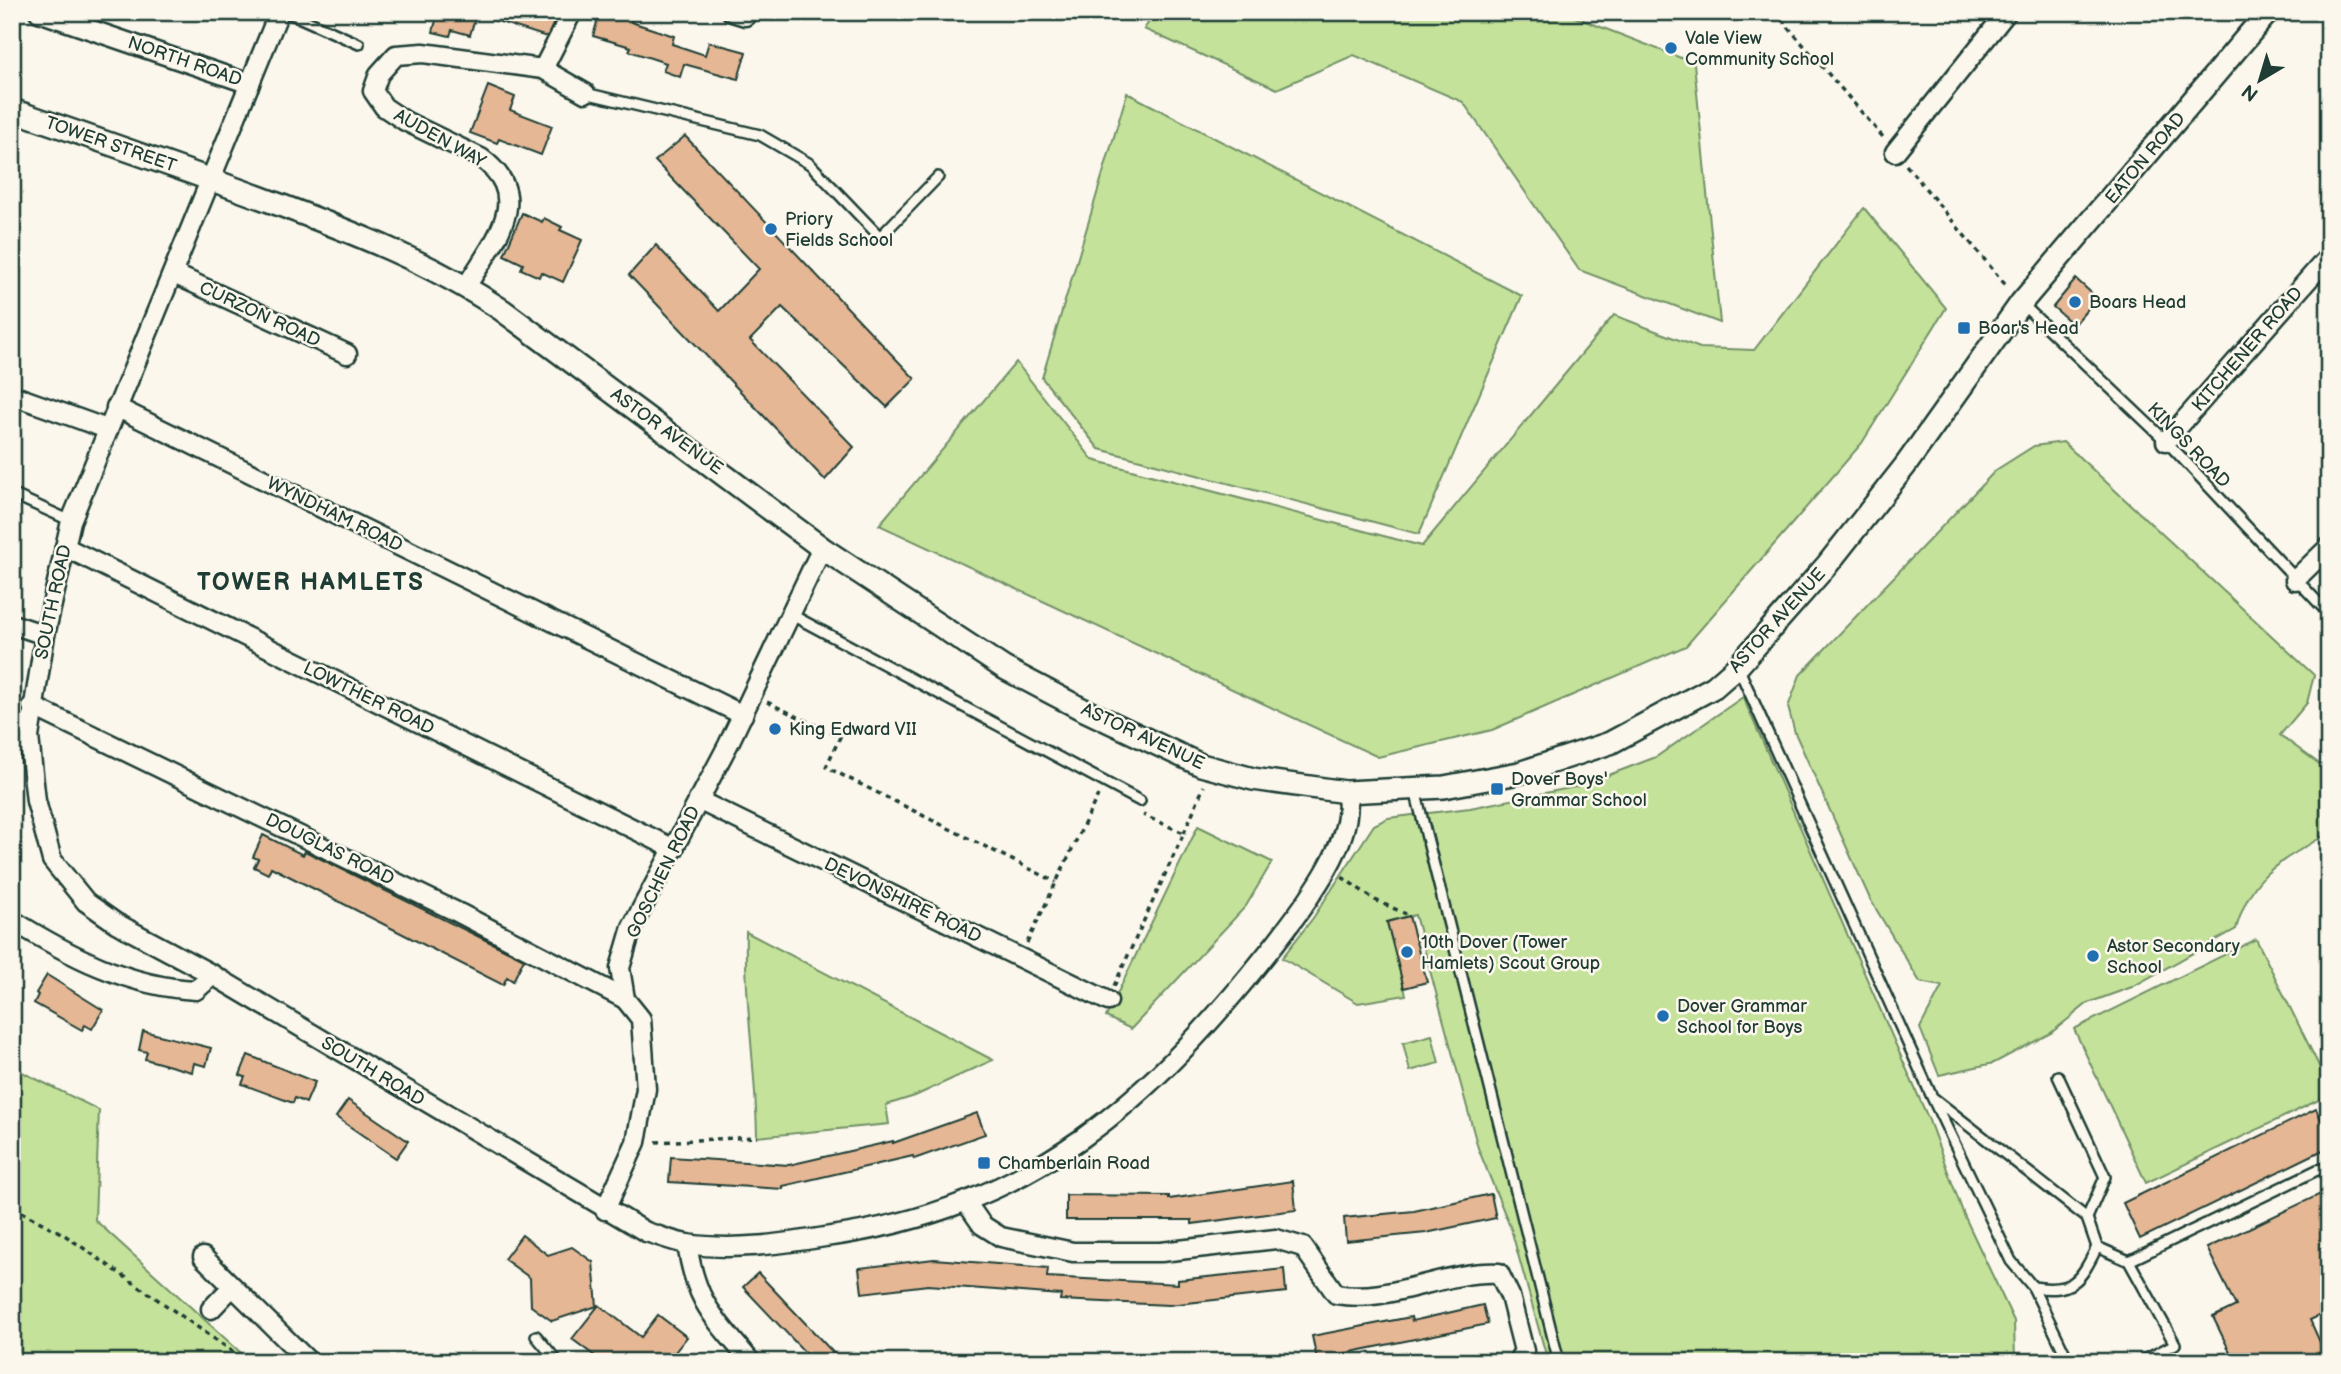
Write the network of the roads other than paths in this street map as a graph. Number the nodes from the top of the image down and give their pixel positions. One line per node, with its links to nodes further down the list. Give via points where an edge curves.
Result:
1 (39, 12): 9 (street, NORTH ROAD)
2 (279, 12): 9 (street, SOUTH ROAD)
3 (287, 12): 7 (lane)
4 (572, 12): 8 (street)
5 (2007, 12): 12 (street)
6 (2267, 12): 18 (street, EATON ROAD)
7 (359, 44)
8 (543, 69): 10 (street, AUDEN WAY); 17 (street, AUDEN WAY, via 423,53 396,55 379,74 373,91 384,107 481,158 505,183 509,195 504,220)
9 (250, 84): 14 (street, SOUTH ROAD)
10 (585, 93): 13 (lane, via 760,135 810,164 880,237)
11 (12, 110): 14 (street, TOWER STREET)
12 (1895, 152)
13 (938, 177)
14 (210, 178): 16 (street, SOUTH ROAD); 17 (street, ASTOR AVENUE, via 394,249)
15 (2329, 256): 23 (street, KITCHENER ROAD)
16 (174, 274): 19 (street, CURZON ROAD); 21 (street, SOUTH ROAD)
17 (466, 287): 28 (street, ASTOR AVENUE)
18 (2021, 303): 23 (lane, KINGS ROAD); 34 (street, ASTOR AVENUE, via 1905,466 1827,565)
19 (347, 354)
20 (12, 395): 22 (street)
21 (116, 407): 22 (street, SOUTH ROAD); 36 (street, WYNDHAM ROAD)
22 (107, 429): 25 (street, SOUTH ROAD)
23 (2166, 441): 29 (lane, KINGS ROAD)
24 (12, 494): 25 (lane)
25 (71, 521): 26 (street, SOUTH ROAD)
26 (65, 547): 33 (street, SOUTH ROAD); 41 (street, LOWTHER ROAD)
27 (2329, 547): 29 (street)
28 (822, 548): 30 (street, GOSCHEN ROAD); 38 (street, ASTOR AVENUE, via 1004,668 1161,748 1253,779)
29 (2295, 580): 31 (lane, KINGS ROAD)
30 (790, 614): 36 (street, GOSCHEN ROAD); 40 (lane)
31 (2329, 614)
32 (12, 624): 33 (street)
33 (45, 635): 35 (street, SOUTH ROAD)
34 (1738, 666): 37 (street, ASTOR AVENUE, via 1714,687 1610,743 1519,772); 47 (lane)
35 (32, 706): 43 (street, SOUTH ROAD, via 29,753 52,860 86,902); 44 (street, DOUGLAS ROAD, via 459,912)
36 (743, 715): 39 (street, GOSCHEN ROAD)
37 (1415, 790): 38 (street, ASTOR AVENUE); 64 (lane)
38 (1346, 792): 49 (street, SOUTH ROAD, via 1347,824 1297,915 1178,1056 1121,1111 1050,1162)
39 (698, 800): 41 (street, GOSCHEN ROAD); 45 (street, DEVONSHIRE ROAD)
40 (1140, 801)
41 (674, 849): 44 (street, GOSCHEN ROAD, via 632,927 620,968)
42 (12, 920): 43 (street, via 55,947 108,971 170,989 196,990)
43 (213, 975): 50 (street, SOUTH ROAD)
44 (625, 999): 50 (street, GOSCHEN ROAD, via 641,1019 646,1089 636,1143)
45 (1108, 1000)
46 (2058, 1076): 51 (lane, via 2105,1177)
47 (1932, 1097): 51 (lane); 57 (lane, via 2011,1261)
48 (2329, 1168): 55 (lane)
49 (966, 1202): 52 (street, SOUTH ROAD, via 900,1224 845,1234 763,1246); 60 (street, via 982,1225 1001,1237 1073,1252 1161,1252 1276,1239 1303,1247 1336,1294 1357,1298 1472,1272 1499,1273 1510,1296)
50 (605, 1210): 52 (street, SOUTH ROAD, via 646,1232)
51 (2087, 1218): 53 (lane)
52 (687, 1244): 63 (street, via 692,1276 703,1303)
53 (2097, 1247): 55 (lane); 57 (lane, via 2071,1286 2057,1291)
54 (202, 1257): 56 (street)
55 (2129, 1261): 66 (lane, via 2175,1344)
56 (232, 1287): 58 (street); 61 (street)
57 (2033, 1287): 65 (lane)
58 (211, 1309)
59 (536, 1336): 62 (lane)
60 (1521, 1356)
61 (309, 1362)
62 (558, 1362)
63 (751, 1362)
64 (1559, 1362)
65 (2070, 1362)
66 (2141, 1362)

